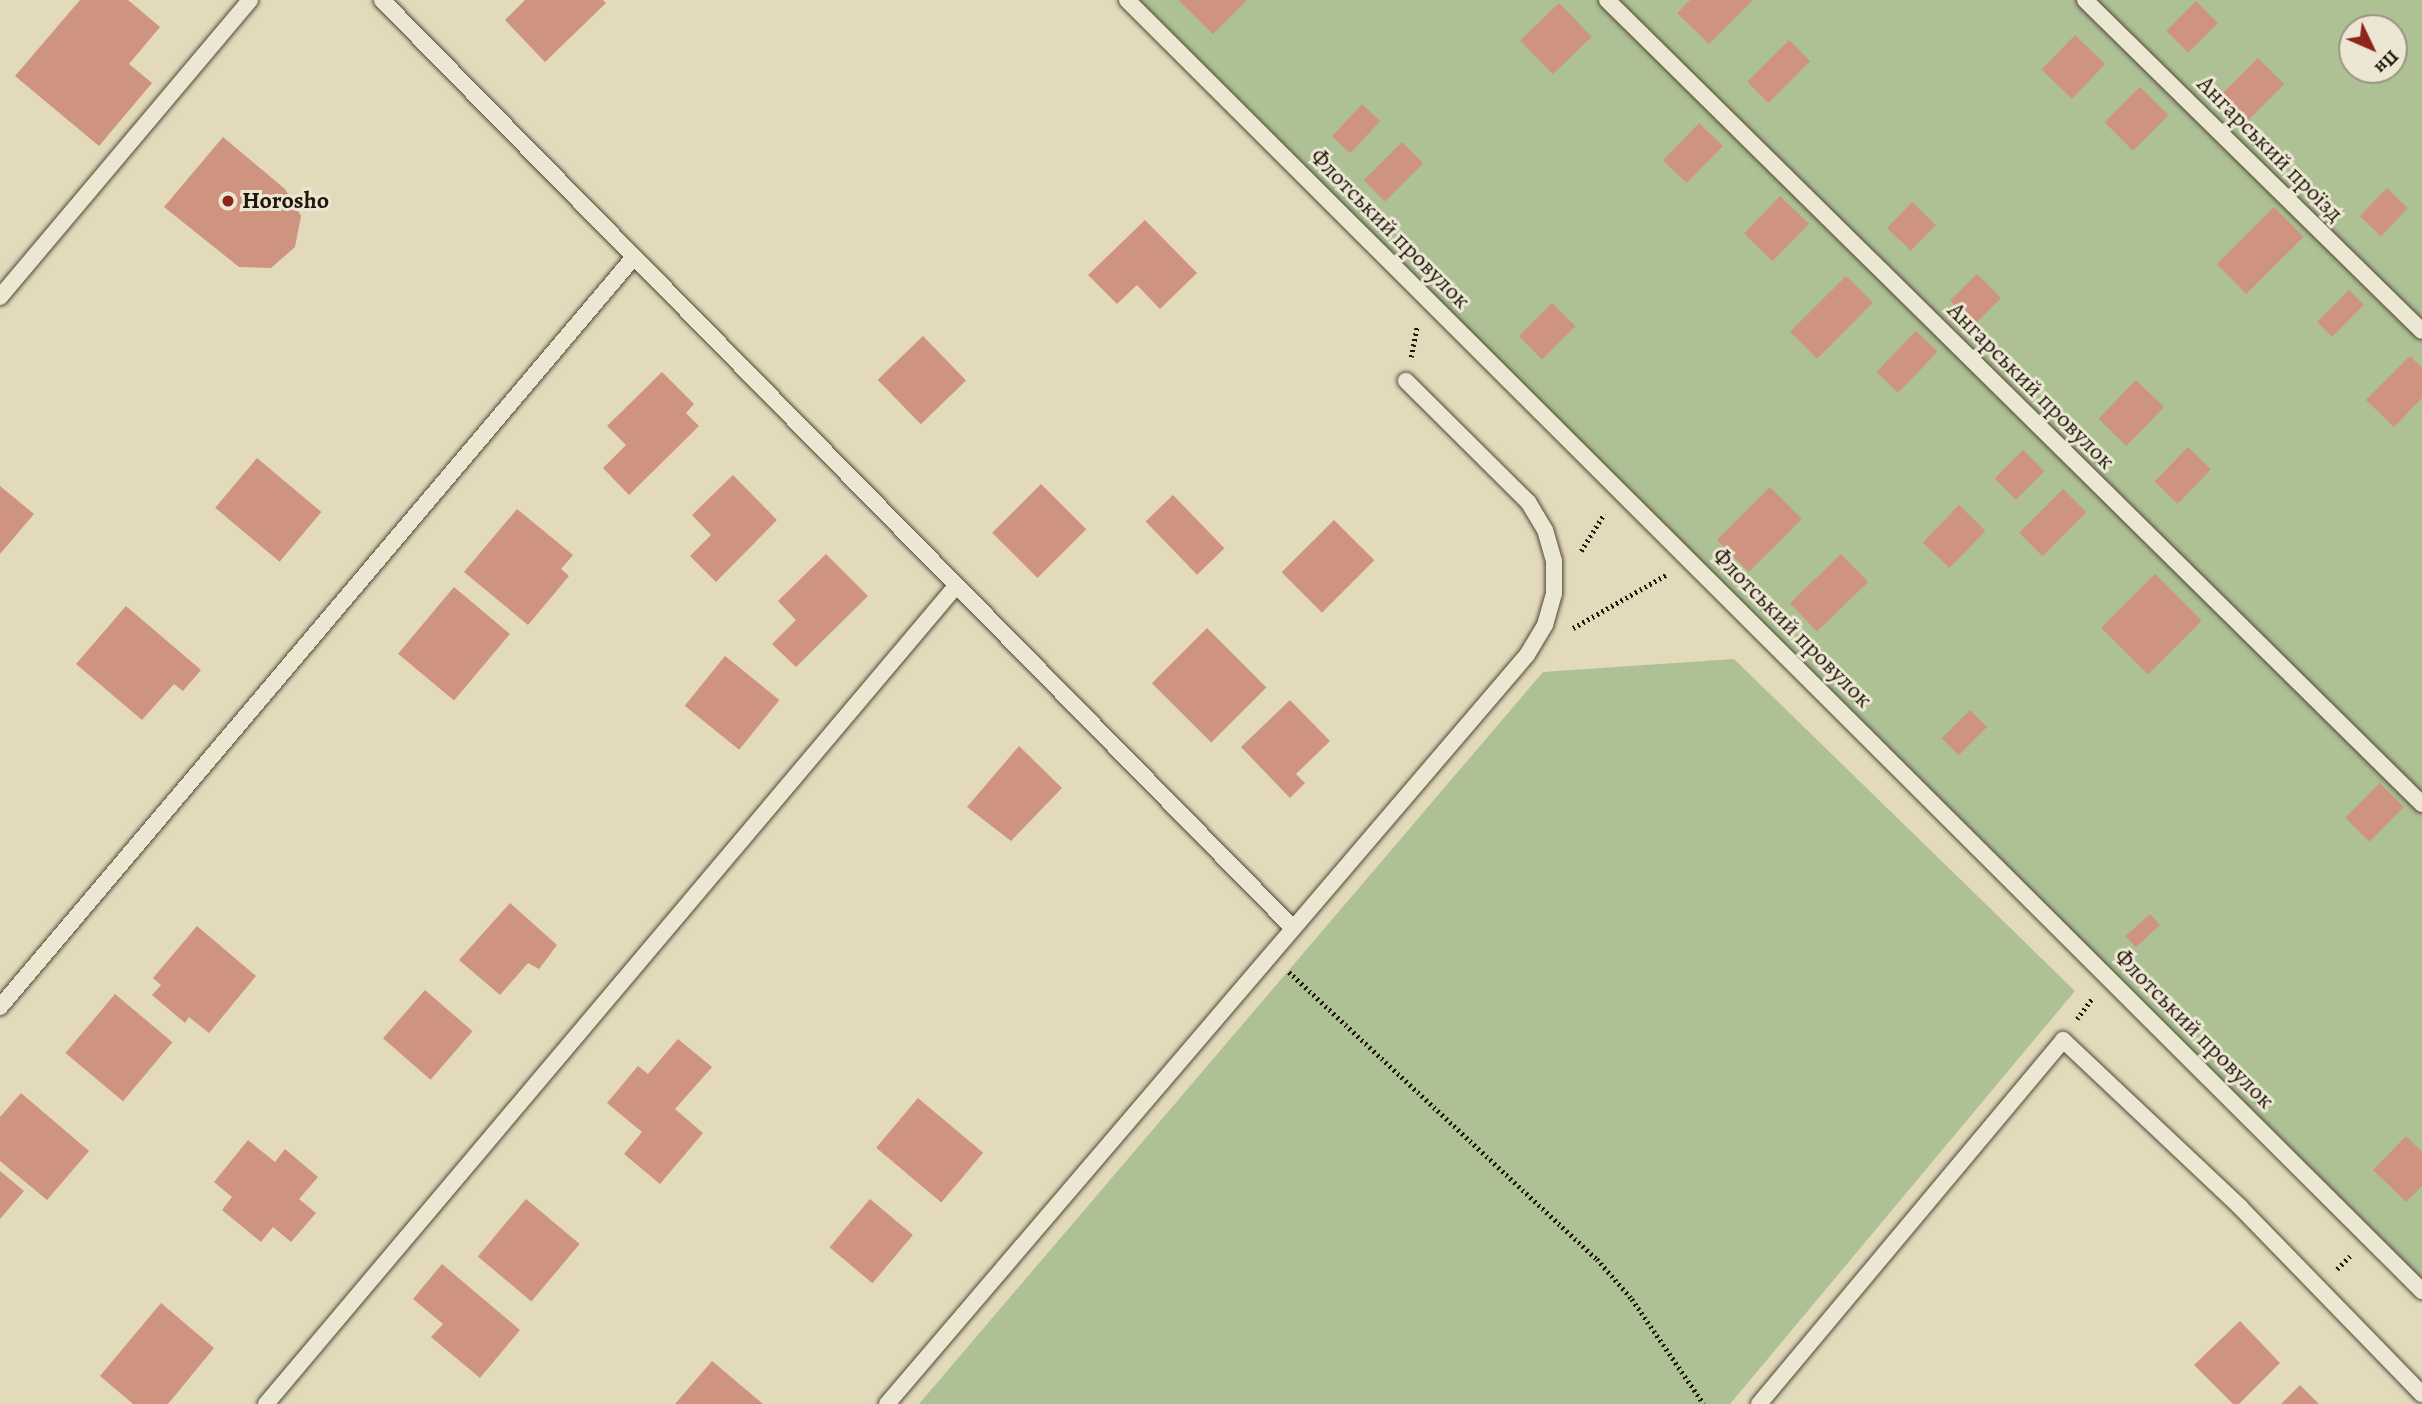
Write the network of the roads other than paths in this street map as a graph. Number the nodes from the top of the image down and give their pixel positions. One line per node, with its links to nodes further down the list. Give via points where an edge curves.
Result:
1 (250, 0): 7 (lane)
2 (382, 0): 6 (lane)
3 (1127, 0): 14 (lane, Флотський провулок)
4 (1607, 0): 11 (lane, Ангарський провулок)
5 (2085, 0): 8 (lane, Ангарський проїзд)
6 (634, 257): 10 (lane); 13 (lane)
7 (0, 296)
8 (2422, 331)
9 (1406, 381): 12 (lane, via 1528,502 1545,530 1553,561 1554,593 1545,625 1527,654)
10 (956, 586): 12 (lane); 16 (lane)
11 (2422, 804)
12 (1293, 928): 17 (lane)
13 (0, 1007)
14 (2422, 1292)
15 (2422, 1394): 18 (lane, via 2063,1040)
16 (266, 1404)
17 (887, 1404)
18 (1759, 1404)

